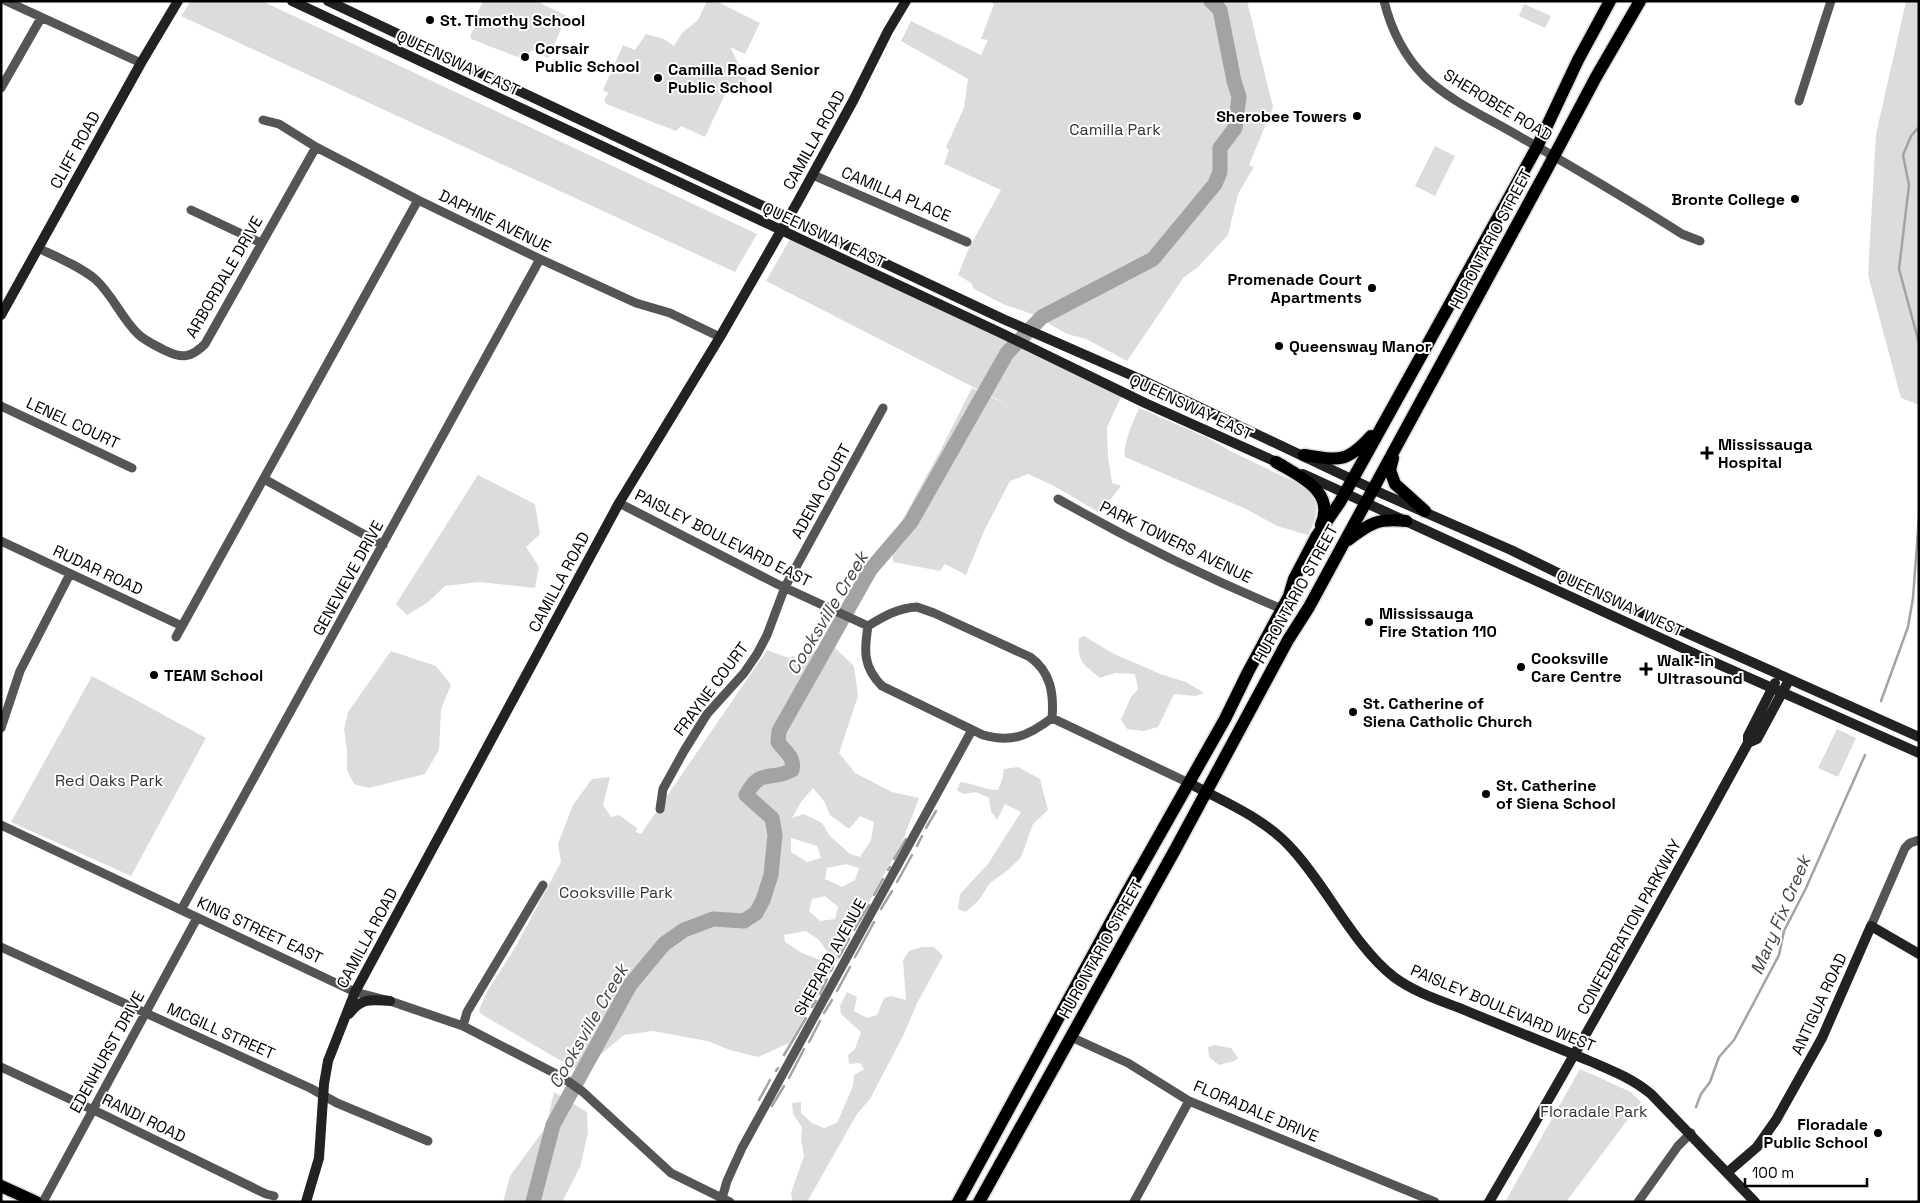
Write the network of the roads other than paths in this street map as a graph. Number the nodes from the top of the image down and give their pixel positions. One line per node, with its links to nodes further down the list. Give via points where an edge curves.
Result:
1 (6, 1): 10 (street)
2 (178, 1): 11 (main road, CLIFF ROAD)
3 (292, 1): 22 (main road, QUEENSWAY EAST)
4 (328, 1): 21 (main road, QUEENSWAY EAST)
5 (906, 1): 18 (main road, CAMILLA ROAD)
6 (1384, 1): 16 (street, SHEROBEE ROAD, via 1403,49 1424,76 1470,108)
7 (1610, 1): 16 (main road, HURONTARIO STREET)
8 (1640, 1): 17 (main road, HURONTARIO STREET)
9 (1832, 1): 13 (street)
10 (41, 18): 11 (street); 12 (street)
11 (141, 63): 26 (main road, CLIFF ROAD)
12 (1, 88)
13 (1798, 101)
14 (263, 120): 15 (street, DAPHNE AVENUE, via 279,124)
15 (316, 147): 19 (street, DAPHNE AVENUE); 25 (street, ARBORDALE DRIVE)
16 (1537, 147): 17 (street, SHEROBEE ROAD); 32 (main road, HURONTARIO STREET)
17 (1553, 156): 23 (street, SHEROBEE ROAD, via 1682,234); 33 (main road, HURONTARIO STREET)
18 (812, 175): 21 (main road, CAMILLA ROAD); 24 (street, CAMILLA PLACE)
19 (418, 200): 27 (street, DAPHNE AVENUE); 37 (street)
20 (191, 210): 25 (street)
21 (788, 218): 22 (main road, CAMILLA ROAD); 34 (main road, QUEENSWAY EAST)
22 (780, 231): 29 (main road, CAMILLA ROAD); 35 (main road, QUEENSWAY EAST)
23 (1700, 241)
24 (967, 242)
25 (262, 243): 26 (street, ARBORDALE DRIVE, via 205,344 191,356 170,353 145,340 96,280)
26 (38, 248): 28 (main road, CLIFF ROAD)
27 (540, 259): 29 (street, DAPHNE AVENUE); 48 (street, GENEVIEVE DRIVE)
28 (1, 315)
29 (720, 337): 42 (main road, CAMILLA ROAD)
30 (1, 406): 36 (street, LENEL COURT)
31 (883, 408): 51 (street, ADENA COURT)
32 (1384, 421): 34 (main road, via 1349,456 1332,460); 38 (main road, HURONTARIO STREET)
33 (1396, 446): 39 (main road, HURONTARIO STREET); 44 (main road, via 1390,470 1394,480 1398,488)
34 (1304, 455): 38 (main road, QUEENSWAY EAST)
35 (1276, 462): 40 (main road, QUEENSWAY EAST); 46 (main road, via 1312,484 1321,498 1325,515)
36 (132, 468)
37 (264, 479): 48 (street); 54 (street)
38 (1353, 479): 39 (main road, QUEENSWAY EAST); 40 (main road, HURONTARIO STREET)
39 (1373, 489): 43 (main road, HURONTARIO STREET); 44 (main road, QUEENSWAY WEST)
40 (1345, 493): 43 (main road, QUEENSWAY EAST); 46 (main road, HURONTARIO STREET)
41 (1058, 499): 52 (street, PARK TOWERS AVENUE, via 1174,560)
42 (619, 503): 51 (street, PAISLEY BOULEVARD EAST); 75 (main road, CAMILLA ROAD)
43 (1365, 503): 45 (main road, QUEENSWAY WEST); 49 (main road, HURONTARIO STREET)
44 (1425, 511): 56 (main road, QUEENSWAY WEST)
45 (1406, 521): 49 (main road, via 1389,519 1374,522); 58 (main road, QUEENSWAY WEST)
46 (1316, 537): 52 (main road, HURONTARIO STREET)
47 (1, 541): 50 (street, RUDAR ROAD)
48 (383, 545): 70 (street, GENEVIEVE DRIVE)
49 (1342, 545): 65 (main road, HURONTARIO STREET)
50 (70, 574): 54 (street, RUDAR ROAD); 60 (street, via 20,671)
51 (785, 587): 53 (street, PAISLEY BOULEVARD EAST); 66 (street, FRAYNE COURT, via 757,654 707,714 664,789)
52 (1282, 609): 64 (main road, HURONTARIO STREET)
53 (864, 624): 59 (street, via 906,608 918,608 1030,657 1038,663 1049,681 1054,702); 61 (street, via 866,664 873,678 882,686)
54 (182, 626): 55 (street)
55 (176, 637)
56 (1779, 676): 57 (main road, QUEENSWAY WEST); 58 (main road, CONFEDERATION PARKWAY)
57 (1789, 680): 58 (main road, CONFEDERATION PARKWAY); 62 (main road, QUEENSWAY WEST)
58 (1777, 690): 63 (main road, QUEENSWAY WEST); 81 (main road, CONFEDERATION PARKWAY, via 1748,736 1748,743)
59 (1052, 718): 61 (street, via 1026,735 1013,739 995,739); 64 (street)
60 (1, 728)
61 (972, 730): 91 (street, SHEPARD AVENUE, via 742,1148 726,1181)
62 (1919, 737)
63 (1919, 753)
64 (1189, 783): 65 (main road, PAISLEY BOULEVARD WEST); 95 (main road, HURONTARIO STREET)
65 (1206, 792): 79 (main road, HURONTARIO STREET); 81 (main road, PAISLEY BOULEVARD WEST, via 1261,820 1279,835 1372,954 1394,977 1424,994)
66 (660, 809)
67 (1, 826): 70 (street, KING STREET EAST)
68 (1919, 840): 72 (street, ANTIGUA ROAD, via 1905,848)
69 (543, 885): 78 (street, via 467,1012)
70 (181, 910): 71 (street, KING STREET EAST)
71 (197, 918): 75 (street, KING STREET EAST); 77 (street, EDENHURST DRIVE)
72 (1871, 926): 74 (main road); 88 (main road, ANTIGUA ROAD, via 1822,1038 1776,1120 1757,1147)
73 (1, 947): 77 (street, MCGILL STREET)
74 (1919, 954)
75 (355, 992): 76 (street, KING STREET EAST); 80 (main road, CAMILLA ROAD)
76 (390, 1001): 78 (street, KING STREET EAST); 80 (main road, via 367,1000 358,1004)
77 (145, 1014): 83 (street, MCGILL STREET); 85 (street, EDENHURST DRIVE)
78 (463, 1026): 91 (street, KING STREET EAST, via 569,1081 671,1173)
79 (1071, 1037): 84 (street, FLORADALE DRIVE, via 1128,1063); 96 (main road, HURONTARIO STREET)
80 (335, 1039): 83 (main road, CAMILLA ROAD)
81 (1574, 1054): 86 (main road, PAISLEY BOULEVARD WEST, via 1638,1083); 99 (main road, CONFEDERATION PARKWAY)
82 (1, 1067): 85 (street, RANDI ROAD)
83 (323, 1095): 87 (street, MCGILL STREET); 94 (main road, CAMILLA ROAD, via 319,1158)
84 (1189, 1101): 97 (street); 98 (street, FLORADALE DRIVE)
85 (92, 1110): 90 (street, RANDI ROAD); 93 (street, EDENHURST DRIVE)
86 (1691, 1133): 88 (main road, PAISLEY BOULEVARD WEST); 100 (street)
87 (428, 1141)
88 (1728, 1172): 101 (main road, PAISLEY BOULEVARD WEST)
89 (1, 1186): 92 (main road)
90 (274, 1196)
91 (725, 1200)
92 (36, 1202)
93 (43, 1202)
94 (306, 1202)
95 (958, 1202)
96 (979, 1202)
97 (1134, 1202)
98 (1435, 1202)
99 (1489, 1202)
100 (1638, 1202)
101 (1756, 1202)

